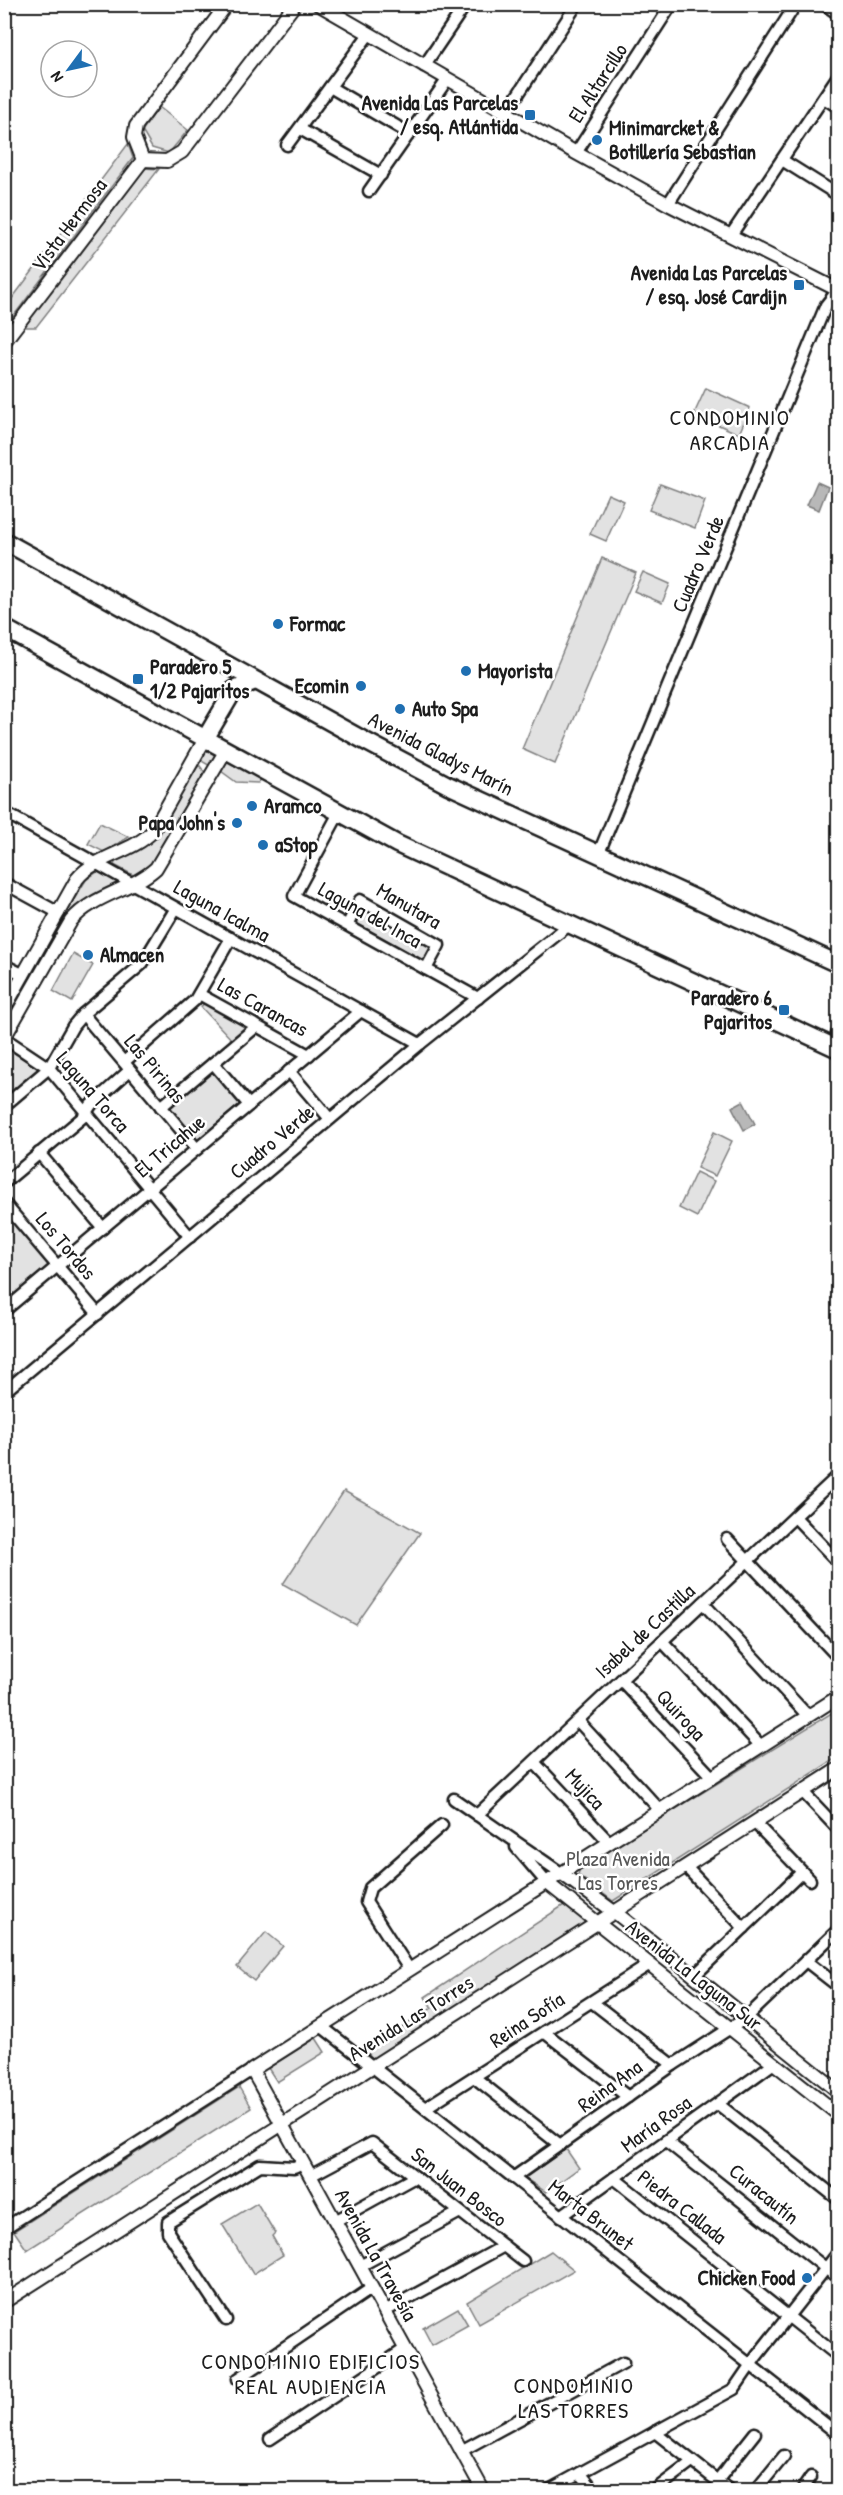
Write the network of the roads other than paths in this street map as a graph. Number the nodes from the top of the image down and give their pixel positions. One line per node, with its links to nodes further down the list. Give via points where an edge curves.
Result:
1 (227, 4): 20 (street, via 136,126)
2 (295, 4): 25 (street, via 182,152)
3 (318, 4): 10 (street)
4 (466, 4): 11 (street)
5 (577, 4): 17 (street)
6 (672, 4): 22 (street, El Altarcillo)
7 (796, 4): 29 (street)
8 (824, 4): 9 (street)
9 (838, 14)
10 (369, 34): 11 (street); 14 (street)
11 (424, 66): 13 (street)
12 (838, 76): 15 (street)
13 (447, 80): 17 (street); 19 (street)
14 (330, 87): 18 (street); 19 (street)
15 (824, 98): 16 (street); 24 (street)
16 (838, 107)
17 (506, 113): 22 (street)
18 (300, 129): 21 (street); 26 (street)
19 (410, 134): 26 (street)
20 (135, 140): 23 (street); 25 (street)
21 (287, 145)
22 (576, 153): 29 (street)
23 (143, 160): 25 (street); 32 (street, Vista Hermosa)
24 (782, 160): 28 (street); 30 (street)
25 (161, 162)
26 (381, 175): 27 (street)
27 (369, 191)
28 (838, 195)
29 (668, 204): 30 (street)
30 (731, 235): 31 (street)
31 (838, 290): 40 (street, Cuadro Verde, via 826,305)
32 (4, 342)
33 (4, 541): 35 (main road, Avenida Gladys Marín)
34 (4, 628): 36 (main road)
35 (255, 681): 36 (main road, via 243,683 231,693); 40 (main road, Avenida Gladys Marín, via 448,785)
36 (205, 739): 37 (main road); 41 (street, via 153,831 140,843)
37 (226, 750): 39 (main road); 43 (street, via 164,857)
38 (4, 812): 41 (street, Laguna Icalma)
39 (339, 813): 46 (street, Laguna del Inca, via 294,896); 47 (main road, via 436,864)
40 (598, 855): 49 (main road, Avenida Gladys Marín)
41 (98, 864): 43 (street, Laguna Icalma); 45 (street, via 81,875)
42 (4, 883): 45 (street)
43 (134, 884): 44 (street, Laguna Icalma); 59 (street, via 74,917)
44 (176, 908): 48 (street, Laguna Icalma); 57 (street, via 142,964)
45 (58, 914): 52 (street)
46 (348, 924): 51 (street, Laguna del Inca); 51 (street, Manutara, via 360,900 439,945)
47 (569, 925): 54 (street, Cuadro Verde); 60 (main road)
48 (231, 938): 53 (street); 56 (street, Laguna Icalma)
49 (838, 964)
50 (4, 965): 52 (street)
51 (426, 969): 54 (street, Laguna del Inca)
52 (24, 975): 55 (street)
53 (199, 994): 58 (street, Las Carancas); 64 (street)
54 (478, 998): 61 (street, Cuadro Verde)
55 (4, 1009)
56 (361, 1011): 61 (street, Laguna Icalma); 62 (street, El Tricahue)
57 (83, 1014): 64 (street, Las Pirinas); 65 (street)
58 (257, 1026): 62 (street, Las Carancas); 63 (street)
59 (5, 1038): 65 (street, Laguna Torca)
60 (838, 1043)
61 (420, 1044): 71 (street, Cuadro Verde)
62 (309, 1055): 66 (street, El Tricahue)
63 (213, 1063): 67 (street); 69 (street)
64 (127, 1066): 69 (street, Las Pirinas); 70 (street)
65 (49, 1068): 68 (street); 70 (street, Laguna Torca)
66 (290, 1071): 67 (street, El Tricahue); 71 (street)
67 (249, 1105): 72 (street, El Tricahue)
68 (4, 1106)
69 (161, 1107): 72 (street, Las Pirinas)
70 (86, 1112): 73 (street); 75 (street, Laguna Torca)
71 (330, 1119): 78 (street, Cuadro Verde)
72 (197, 1149): 75 (street, El Tricahue)
73 (39, 1153): 74 (street); 77 (street)
74 (4, 1183)
75 (150, 1189): 77 (street, El Tricahue); 78 (street, Laguna Torca)
76 (4, 1203): 79 (street, Los Tordos)
77 (103, 1228): 79 (street, El Tricahue)
78 (190, 1237): 81 (street, Cuadro Verde)
79 (58, 1266): 80 (street, El Tricahue); 81 (street, Los Tordos)
80 (6, 1307)
81 (98, 1314): 82 (street, Cuadro Verde)
82 (4, 1392)
83 (838, 1476): 84 (street, Isabel de Castilla)
84 (795, 1517): 86 (street, Isabel de Castilla); 87 (street)
85 (727, 1539): 86 (street)
86 (748, 1561): 88 (street, Isabel de Castilla); 90 (street)
87 (838, 1562)
88 (703, 1603): 89 (street, Isabel de Castilla); 93 (street)
89 (662, 1641): 91 (street, Isabel de Castilla); 95 (street)
90 (838, 1657)
91 (621, 1680): 94 (street, Isabel de Castilla); 98 (street, Quiroga)
92 (838, 1697): 93 (street, Avenida Las Torres)
93 (808, 1716): 95 (street, Avenida Las Torres)
94 (578, 1721): 96 (street, Isabel de Castilla); 101 (street)
95 (761, 1746): 98 (street, Avenida Las Torres)
96 (534, 1762): 102 (street, Isabel de Castilla); 107 (street, Mujica)
97 (838, 1769): 99 (street, Avenida Las Torres)
98 (712, 1777): 101 (street, Avenida Las Torres)
99 (802, 1792): 103 (street, Avenida Las Torres); 105 (street)
100 (454, 1799): 102 (street, Avenida La Laguna Sur)
101 (660, 1810): 107 (street, Avenida Las Torres)
102 (477, 1815): 106 (street, Avenida La Laguna Sur)
103 (755, 1823): 108 (street, Avenida Las Torres); 113 (street, via 806,1876)
104 (442, 1825): 117 (street, via 367,1894 366,1902)
105 (838, 1829)
106 (506, 1835): 109 (street, Avenida La Laguna Sur); 110 (street, Avenida La Laguna Sur)
107 (609, 1842): 109 (street, Avenida Las Torres)
108 (686, 1867): 111 (street, Avenida Las Torres); 113 (street)
109 (561, 1873): 110 (street, Avenida Las Torres); 111 (street, Avenida La Laguna Sur)
110 (546, 1882): 112 (street, Avenida La Laguna Sur); 117 (street, Avenida Las Torres)
111 (615, 1912): 112 (street, Avenida Las Torres); 118 (street, Avenida La Laguna Sur)
112 (598, 1924): 116 (street, Avenida La Laguna Sur); 127 (street, Avenida Las Torres)
113 (744, 1928): 118 (street)
114 (838, 1930): 115 (street, Reina Ana)
115 (806, 1961): 119 (street); 121 (street, Reina Ana)
116 (650, 1964): 120 (street, Reina Sofía); 123 (street, Avenida La Laguna Sur)
117 (409, 1969): 122 (street, Avenida Las Torres)
118 (694, 1976): 121 (street, Avenida La Laguna Sur)
119 (838, 1986)
120 (592, 2002): 124 (street, Reina Sofía); 126 (street)
121 (746, 2018): 123 (street, Reina Ana); 130 (street, Avenida La Laguna Sur)
122 (321, 2026): 127 (street, Marta Brunet); 128 (street, Avenida Las Torres)
123 (730, 2029): 125 (street, Avenida La Laguna Sur); 126 (street, Reina Ana)
124 (544, 2032): 129 (street, Reina Sofía); 131 (street)
125 (774, 2063): 132 (street, María Rosa); 134 (street, Avenida La Laguna Sur)
126 (673, 2065): 131 (street, Reina Ana)
127 (371, 2066): 133 (street, Marta Brunet); 135 (street, Avenida Las Torres)
128 (252, 2070): 135 (street, Avenida La Travesía); 147 (street, Avenida Las Torres)
129 (474, 2077): 133 (street, Reina Sofía); 137 (street)
130 (838, 2091)
131 (628, 2097): 137 (street, Reina Ana)
132 (718, 2104): 136 (street, María Rosa); 143 (street)
133 (425, 2108): 141 (street, Marta Brunet)
134 (838, 2114)
135 (282, 2124): 138 (street, Avenida La Travesía); 155 (street, Avenida Las Torres)
136 (666, 2141): 142 (street, María Rosa); 152 (street, Curacautín)
137 (560, 2145): 141 (street, Reina Ana)
138 (303, 2163): 139 (street, Avenida La Travesía); 158 (street, via 294,2167 260,2165 168,2222 168,2232)
139 (310, 2176): 140 (street, San Juan Bosco, via 372,2142); 146 (street, Avenida La Travesía)
140 (416, 2177): 144 (street, San Juan Bosco); 146 (street)
141 (513, 2178): 145 (street, Marta Brunet)
142 (614, 2178): 145 (street, María Rosa); 157 (street, Piedra Callada)
143 (838, 2199)
144 (460, 2212): 148 (street, San Juan Bosco); 151 (street)
145 (561, 2216): 162 (street, Marta Brunet)
146 (335, 2221): 151 (street, Avenida La Travesía)
147 (8, 2226)
148 (504, 2246): 150 (street, San Juan Bosco); 156 (street)
149 (838, 2253): 152 (street)
150 (523, 2261)
151 (360, 2266): 154 (street, Avenida La Travesía)
152 (826, 2268): 153 (street, Curacautín); 157 (street)
153 (838, 2278)
154 (372, 2288): 156 (street, Avenida La Travesía); 163 (street)
155 (4, 2302)
156 (385, 2311): 159 (street, Avenida La Travesía)
157 (788, 2316): 160 (street, Piedra Callada); 162 (street)
158 (226, 2320)
159 (405, 2349): 167 (street); 168 (street, Avenida La Travesía)
160 (838, 2356)
161 (623, 2362): 168 (street)
162 (751, 2365): 164 (street, via 734,2389); 166 (street, Marta Brunet)
163 (238, 2379)
164 (655, 2432): 170 (street); 171 (street)
165 (755, 2433): 173 (street)
166 (838, 2434)
167 (270, 2439)
168 (461, 2451): 174 (street, Avenida La Travesía)
169 (784, 2456): 178 (street)
170 (692, 2462): 173 (street); 177 (street)
171 (580, 2473): 175 (street); 176 (street)
172 (812, 2477): 179 (street)
173 (721, 2487)
174 (483, 2490)
175 (549, 2490)
176 (594, 2490)
177 (655, 2490)
178 (756, 2490)
179 (802, 2490)

